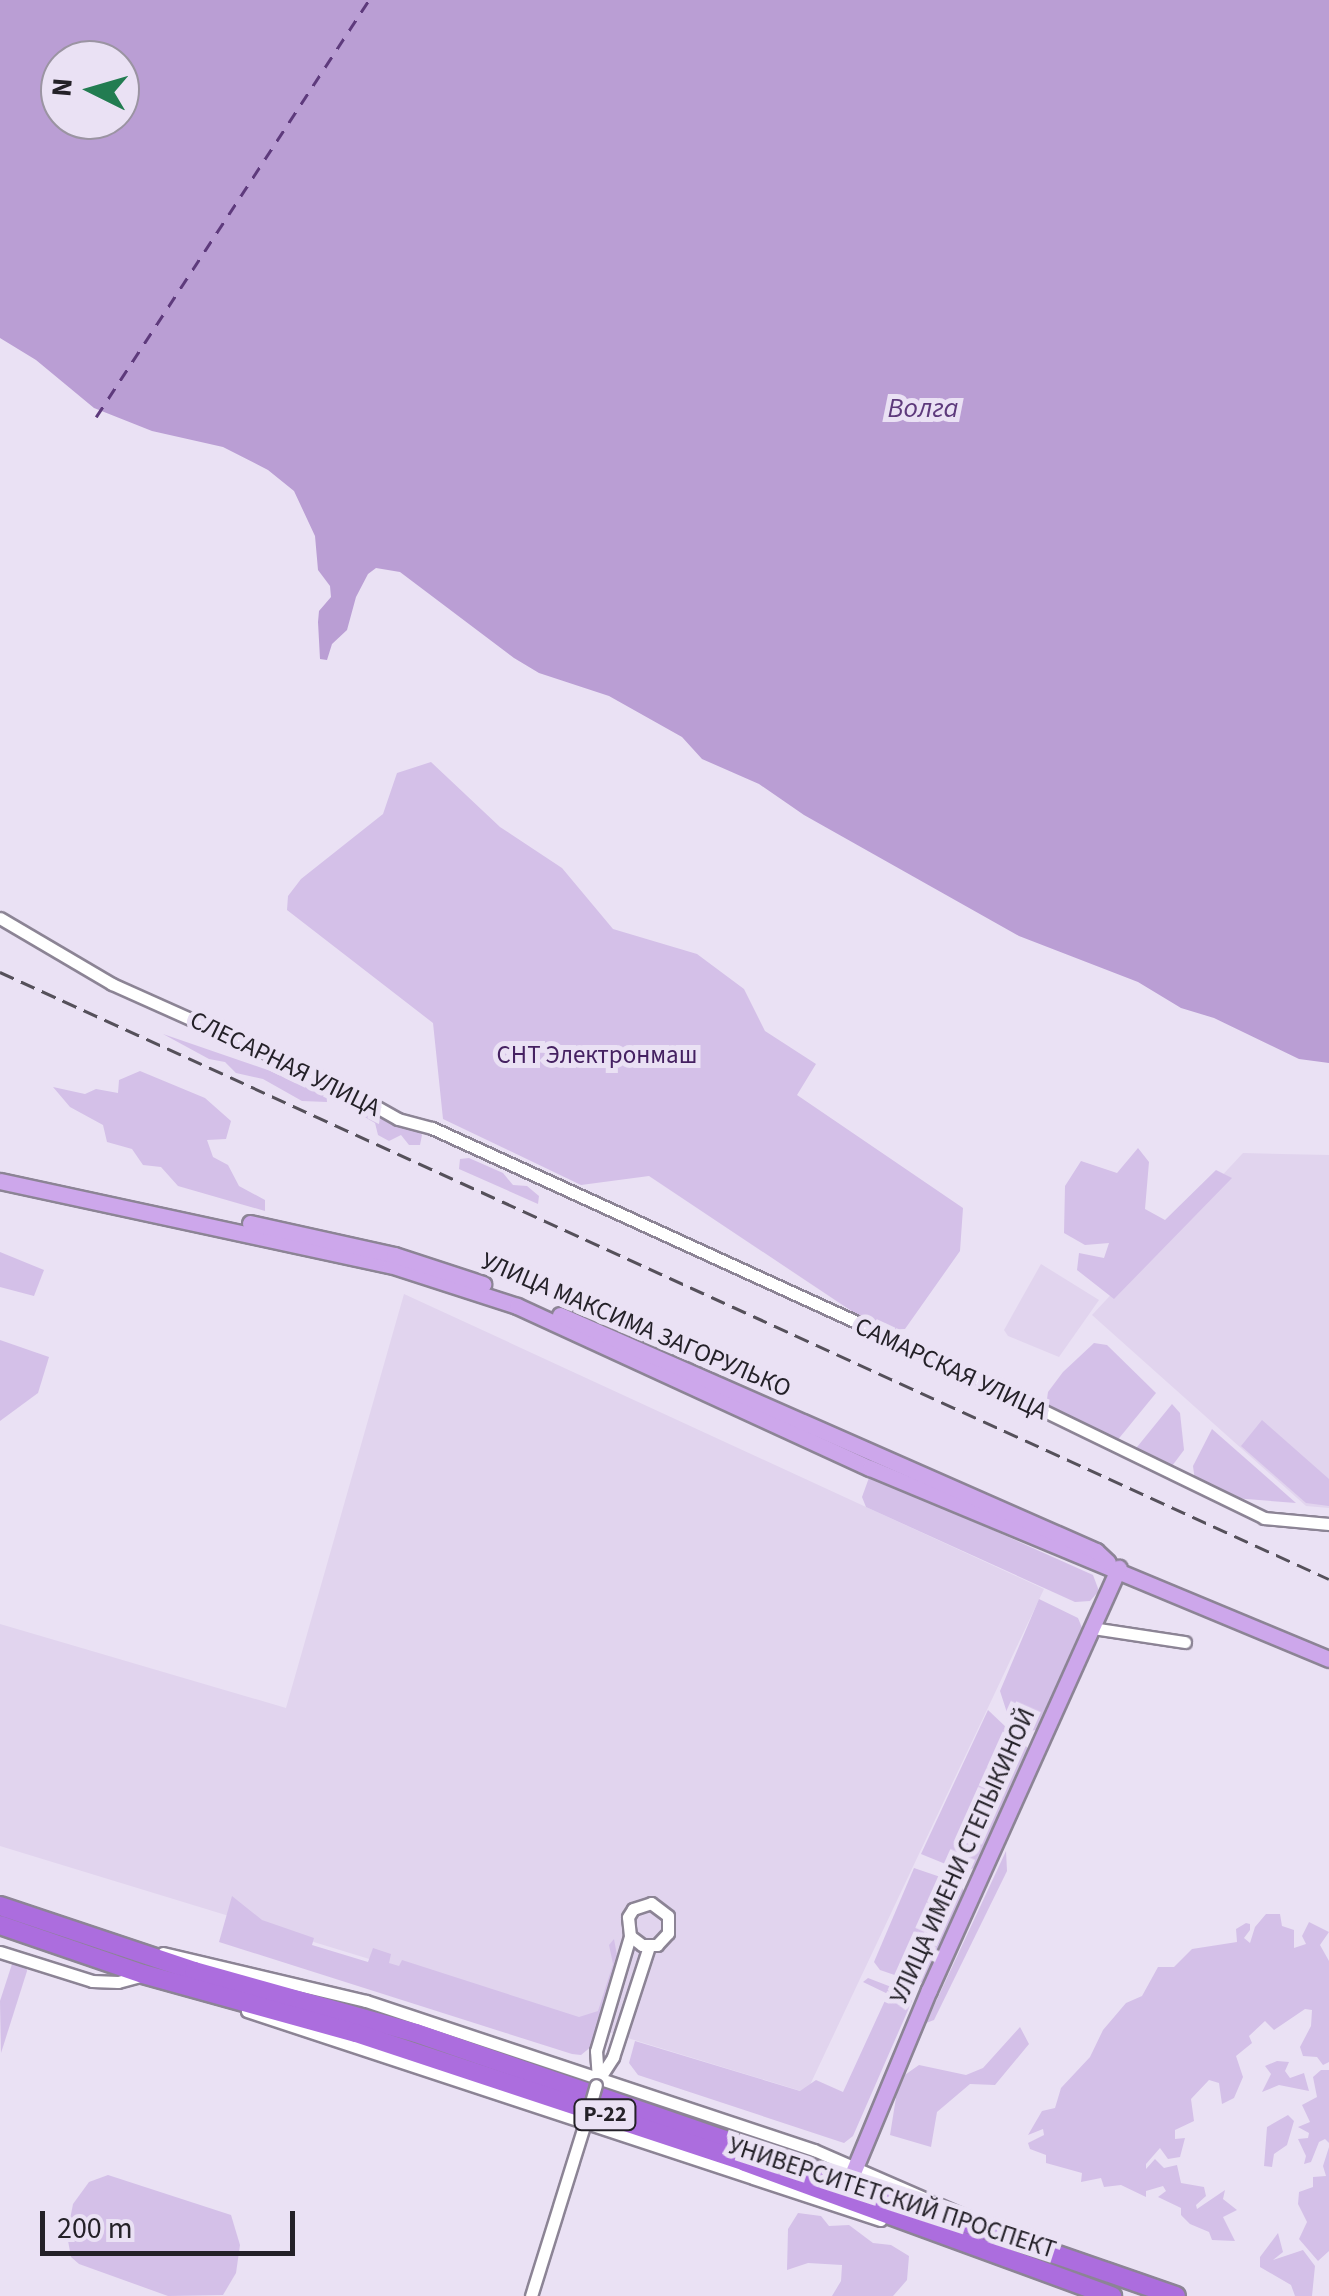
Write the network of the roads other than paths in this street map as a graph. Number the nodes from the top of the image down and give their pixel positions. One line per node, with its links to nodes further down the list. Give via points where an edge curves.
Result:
1 (0, 918): 4 (street, СЛЕСАРНАЯ УЛИЦА, via 112,984)
2 (0, 1171): 6 (main road, УЛИЦА МАКСИМА ЗАГОРУЛЬКО, via 394,1255 519,1296 1096,1551)
3 (0, 1181): 6 (main road, УЛИЦА МАКСИМА ЗАГОРУЛЬКО, via 390,1265 517,1306 870,1468)
4 (576, 1196): 5 (street, САМАРСКАЯ УЛИЦА, via 932,1357 1264,1518)
5 (1329, 1524)
6 (1115, 1566): 7 (main road, УЛИЦА ИМЕНИ СТЕПЫКИНОЙ); 9 (main road)
7 (1092, 1628): 8 (street); 19 (main road, УЛИЦА ИМЕНИ СТЕПЫКИНОЙ)
8 (1185, 1642)
9 (1329, 1659)
10 (0, 1906): 13 (highway, УНИВЕРСИТЕТСКИЙ ПРОСПЕКТ / Р-22)
11 (0, 1925): 16 (highway, УНИВЕРСИТЕТСКИЙ ПРОСПЕКТ / Р-22)
12 (630, 1936): 14 (street); 14 (street, via 627,1920 634,1909 657,1905 668,1916 668,1933); 17 (street, via 596,2051)
13 (98, 1939): 17 (street, УНИВЕРСИТЕТСКИЙ ПРОСПЕКТ, via 313,1985); 19 (highway, УНИВЕРСИТЕТСКИЙ ПРОСПЕКТ / Р-22)
14 (649, 1946): 17 (street, via 613,2057)
15 (0, 1952): 16 (street, via 92,1981)
16 (143, 1974): 18 (street, УНИВЕРСИТЕТСКИЙ ПРОСПЕКТ / Р-22); 20 (highway, УНИВЕРСИТЕТСКИЙ ПРОСПЕКТ / Р-22, via 356,2032)
17 (597, 2082): 18 (street, bridge); 19 (street, УНИВЕРСИТЕТСКИЙ ПРОСПЕКТ)
18 (586, 2120): 21 (street, УНИВЕРСИТЕТСКИЙ ПРОСПЕКТ / Р-22); 22 (street)
19 (852, 2174): 20 (main road); 24 (highway, УНИВЕРСИТЕТСКИЙ ПРОСПЕКТ / Р-22)
20 (858, 2204): 21 (highway, УНИВЕРСИТЕТСКИЙ ПРОСПЕКТ / Р-22)
21 (1059, 2279): 23 (highway, Р-22)
22 (531, 2296)
23 (1112, 2296)
24 (1176, 2296)

